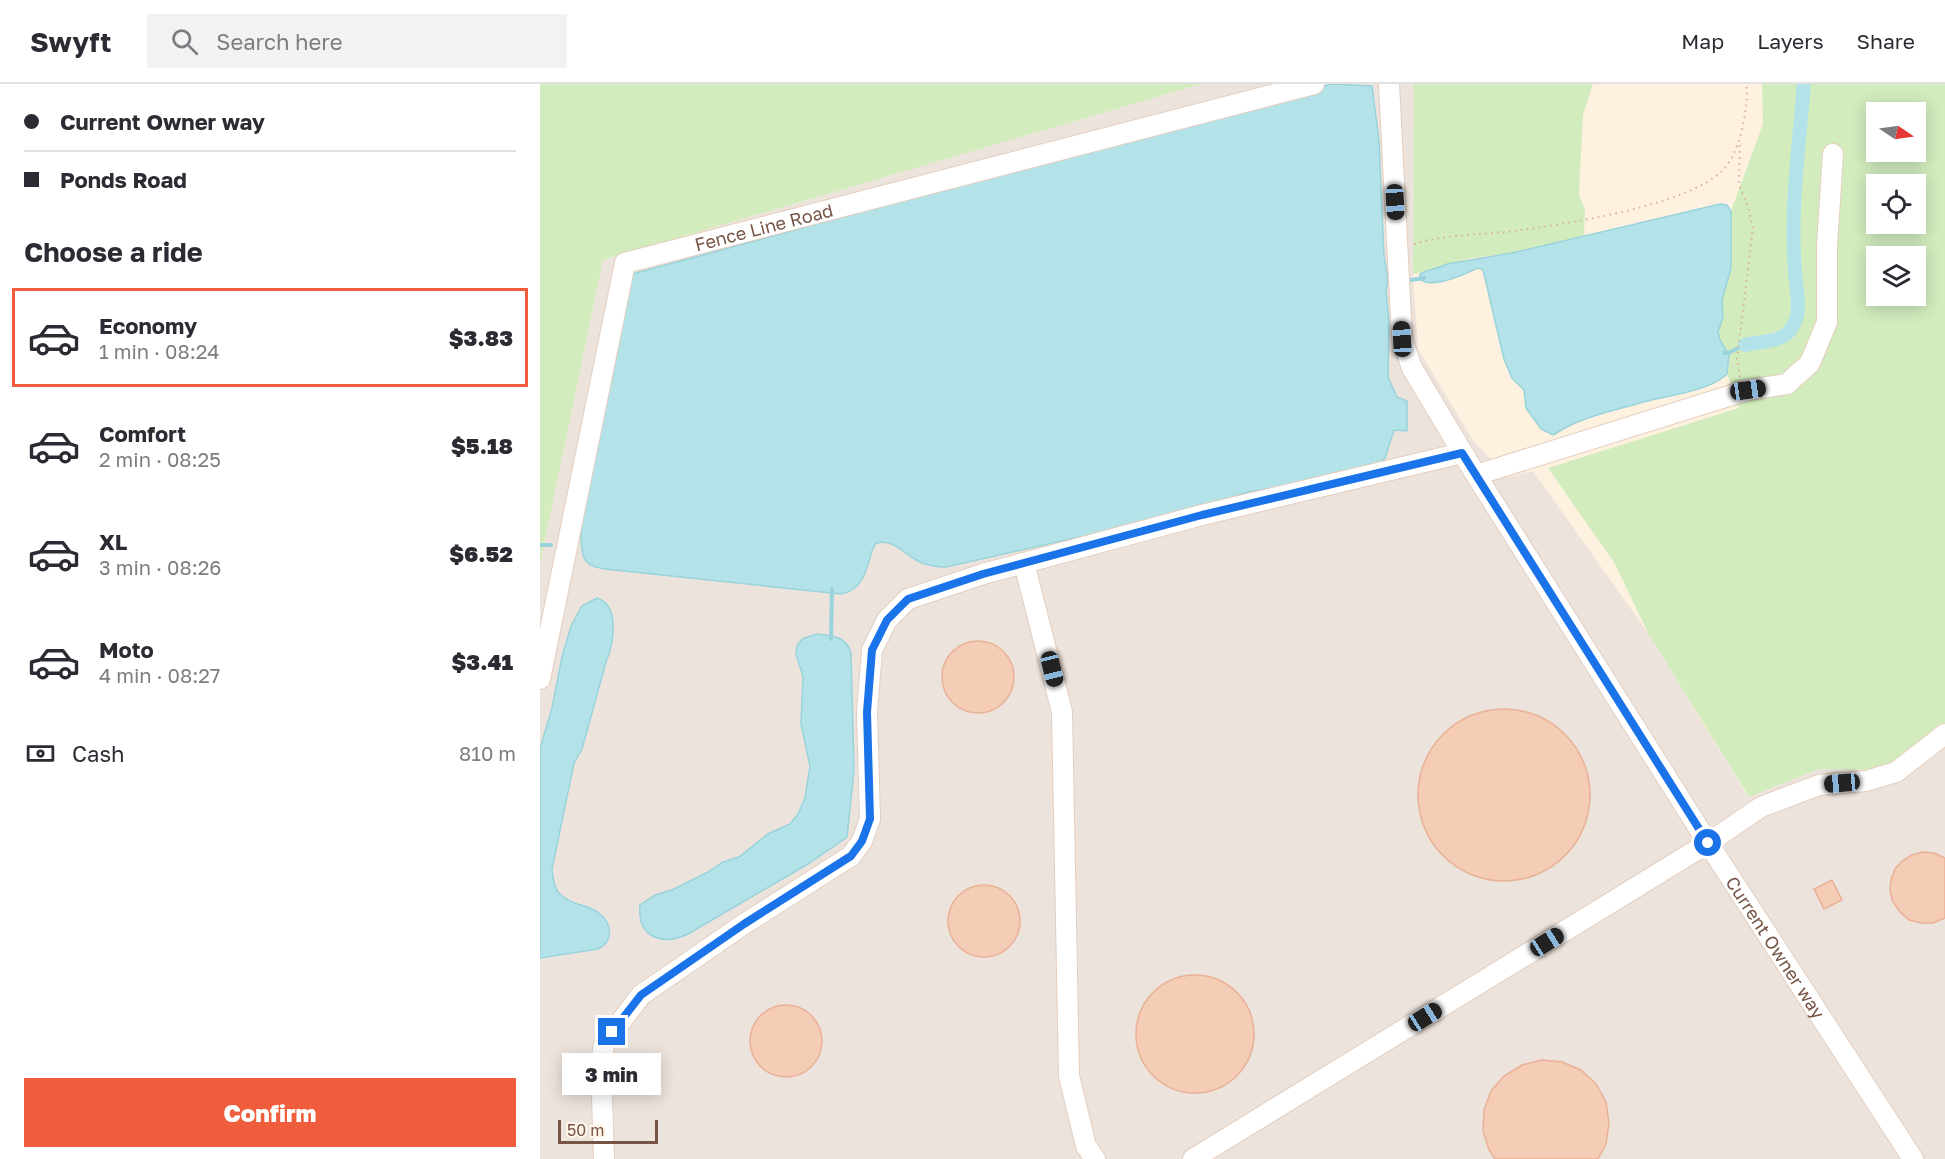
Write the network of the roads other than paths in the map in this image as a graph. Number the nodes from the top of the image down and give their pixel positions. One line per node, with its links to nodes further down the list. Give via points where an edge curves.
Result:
1 (1314, 84): 7 (street, Fence Line Road, via 626,263)
2 (1389, 84): 4 (street, Current Owner way, via 1402,339 1412,368)
3 (1833, 154): 5 (street, via 1827,322 1810,363 1787,384 1748,390)
4 (1462, 453): 5 (street, Current Owner way); 6 (street)
5 (1476, 475): 9 (street, Current Owner way)
6 (1024, 562): 10 (street, via 908,599 887,620 872,650 867,712 870,819 862,841 851,856 641,995 604,1044); 11 (street, via 1062,712 1069,1076 1086,1146)
7 (540, 679)
8 (1945, 734): 9 (street, via 1896,772 1866,781 1819,785 1761,807)
9 (1708, 843): 12 (street); 13 (street, Current Owner way)
10 (604, 1159)
11 (1095, 1159)
12 (1194, 1159)
13 (1913, 1159)

